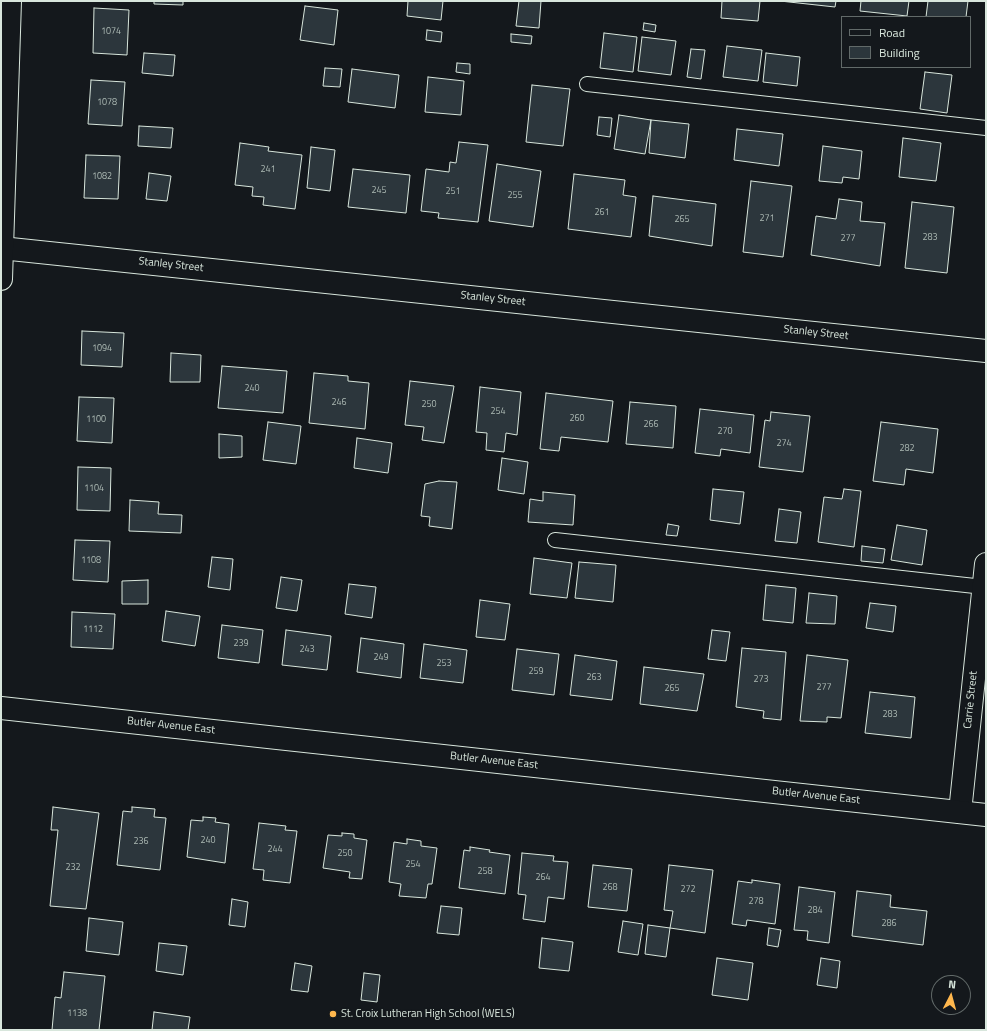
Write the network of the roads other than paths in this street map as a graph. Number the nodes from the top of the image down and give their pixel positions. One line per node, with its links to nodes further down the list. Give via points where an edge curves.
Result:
1 (10, 1): 4 (street)
2 (587, 84): 3 (lane)
3 (986, 128)
4 (2, 248): 5 (street); 6 (street, Stanley Street)
5 (1, 279)
6 (986, 351)
7 (555, 540): 9 (lane)
8 (986, 564): 9 (street, Carrie Street)
9 (984, 587): 11 (street, Carrie Street)
10 (1, 708): 11 (street, Butler Avenue East)
11 (960, 812): 12 (street, Butler Avenue East)
12 (986, 815)

